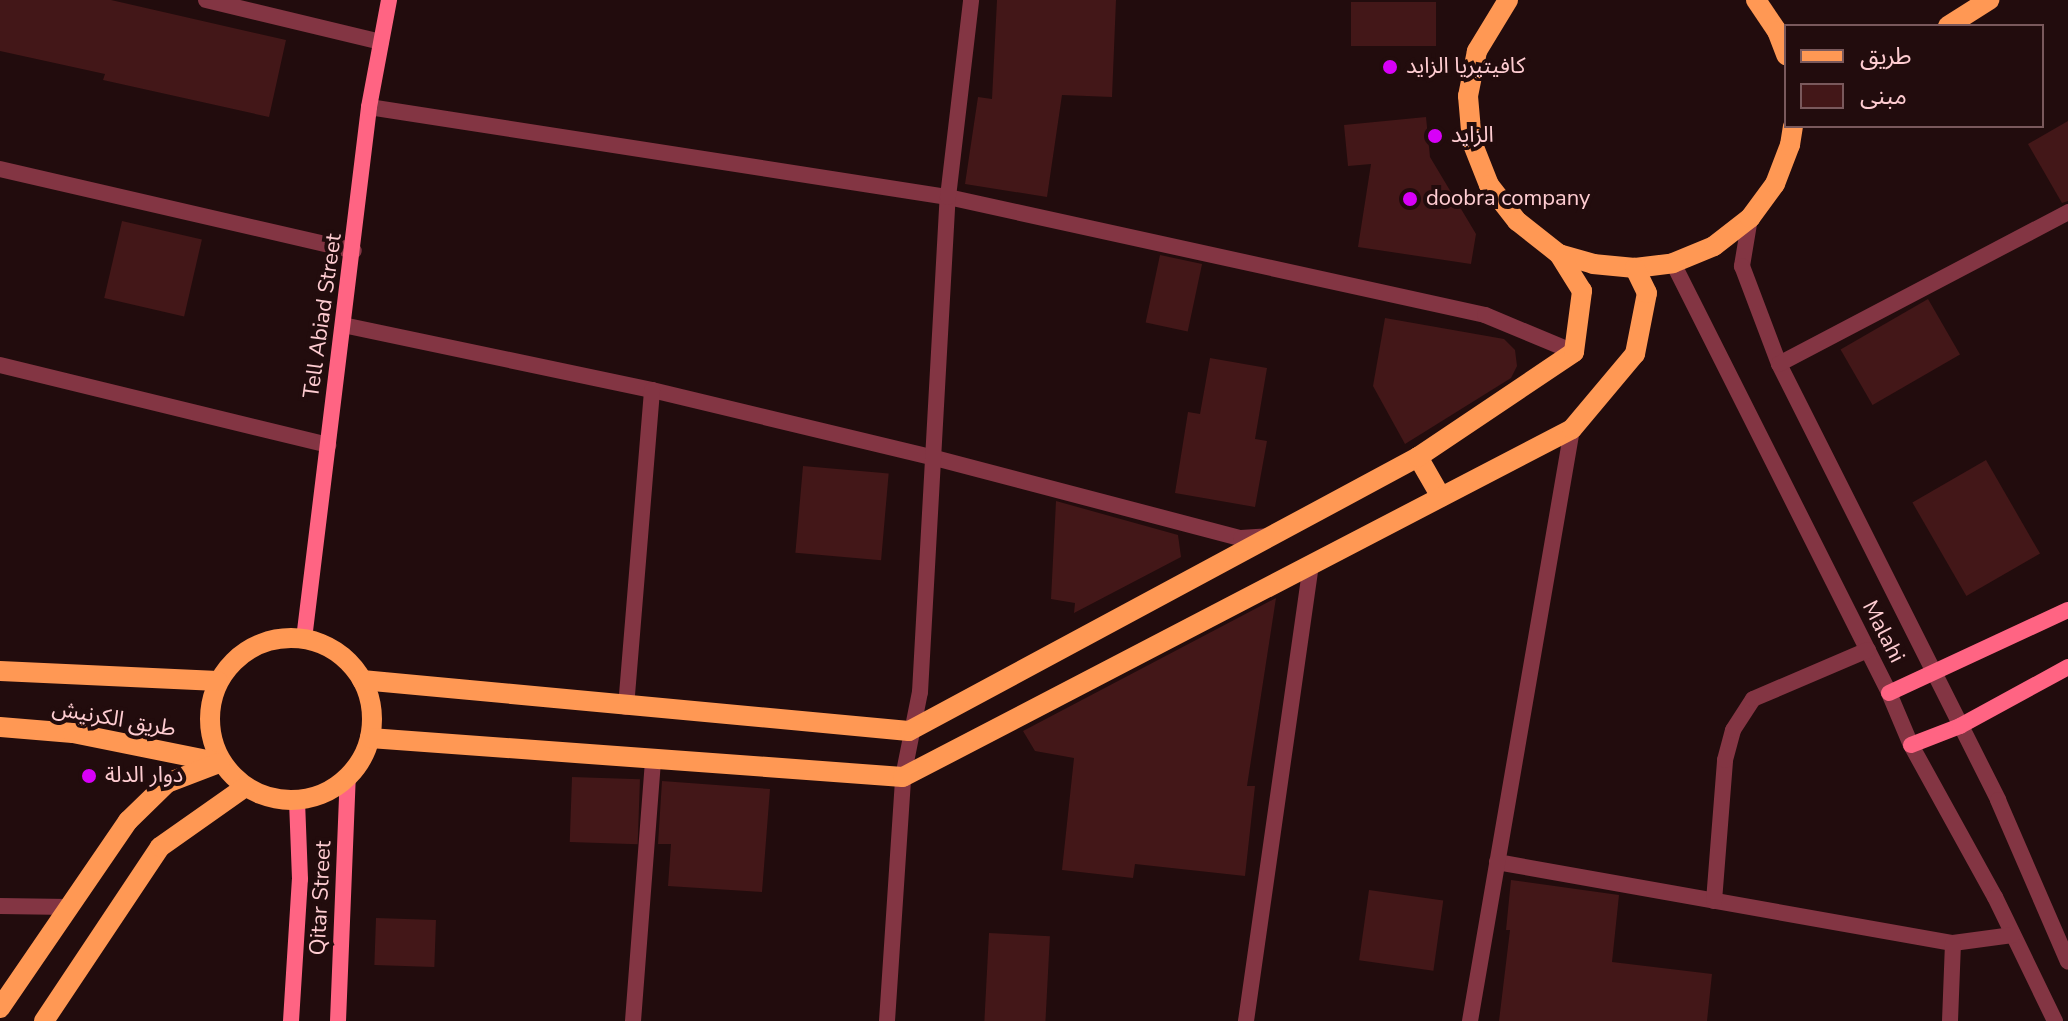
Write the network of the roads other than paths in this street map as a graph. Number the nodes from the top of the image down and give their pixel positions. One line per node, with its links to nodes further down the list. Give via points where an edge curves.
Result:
1 (206, 0): 8 (street)
2 (389, 0): 8 (main road, Tell Abiad Street)
3 (971, 0): 13 (street)
4 (1756, 0): 9 (main road)
5 (1989, 0): 7 (main road)
6 (1501, 3): 17 (main road, via 1477,51 1468,96 1472,142 1489,185 1517,221)
7 (1951, 24)
8 (381, 42): 10 (main road, Tell Abiad Street)
9 (1784, 50)
10 (369, 107): 13 (street); 16 (main road, Tell Abiad Street)
11 (1793, 128): 15 (main road, via 1775,184)
12 (0, 169): 16 (street)
13 (948, 197): 21 (street, via 1485,315); 28 (street)
14 (2068, 212): 22 (street)
15 (1750, 218): 18 (main road, via 1714,246); 22 (street, Malahi, via 1742,266)
16 (354, 251): 20 (main road, Tell Abiad Street)
17 (1559, 254): 19 (main road); 21 (main road, via 1582,291)
18 (1673, 263): 19 (main road); 34 (street, Malahi)
19 (1635, 268): 25 (main road, via 1647,293 1635,354)
20 (343, 325): 24 (street); 26 (main road, Tell Abiad Street)
21 (1574, 352): 27 (main road)
22 (1779, 364): 37 (street, Malahi)
23 (0, 365): 26 (street)
24 (652, 390): 28 (street); 41 (street)
25 (1572, 429): 29 (main road); 53 (street)
26 (328, 445): 33 (main road, Tell Abiad Street)
27 (1418, 457): 29 (main road); 30 (main road)
28 (935, 458): 30 (street, via 1241,538); 44 (street, via 920,692)
29 (1441, 497): 31 (main road)
30 (1271, 536): 44 (main road)
31 (1311, 565): 50 (main road); 66 (street)
32 (2068, 610): 37 (main road)
33 (304, 639): 38 (main road, via 332,650); 39 (main road, via 255,646)
34 (1868, 650): 40 (street, Malahi); 54 (street, via 1753,699 1733,730 1725,760)
35 (2068, 667): 42 (main road)
36 (0, 671): 39 (main road, طريق الكرنيش)
37 (1936, 674): 40 (main road); 42 (street, Malahi)
38 (362, 680): 41 (main road); 45 (main road, via 372,718)
39 (218, 681): 48 (main road, via 209,725)
40 (1889, 693): 46 (street, Malahi)
41 (626, 707): 44 (main road)
42 (1960, 726): 46 (main road); 59 (street, Malahi)
43 (0, 727): 48 (main road, طريق الكرنيش, via 73,733)
44 (909, 731): 50 (street)
45 (370, 738): 47 (main road); 49 (main road)
46 (1911, 745): 57 (street, Malahi)
47 (653, 759): 50 (main road); 64 (street)
48 (219, 763): 51 (main road); 56 (main road, via 167,783 128,821)
49 (348, 777): 52 (main road, via 316,796); 63 (main road, Qitar Street)
50 (903, 777): 65 (street)
51 (245, 787): 52 (main road, via 270,798); 61 (main road, via 160,847)
52 (297, 800): 62 (main road, Qitar Street, via 300,879)
53 (1497, 862): 54 (street); 67 (street)
54 (1714, 901): 58 (street)
55 (0, 906): 56 (street)
56 (69, 907): 60 (main road)
57 (2012, 935): 58 (street); 69 (street, Malahi)
58 (1953, 943): 68 (street)
59 (2068, 962)
60 (0, 1008)
61 (44, 1021)
62 (291, 1021)
63 (338, 1021)
64 (633, 1021)
65 (887, 1021)
66 (1246, 1021)
67 (1470, 1021)
68 (1950, 1021)
69 (2055, 1021)

